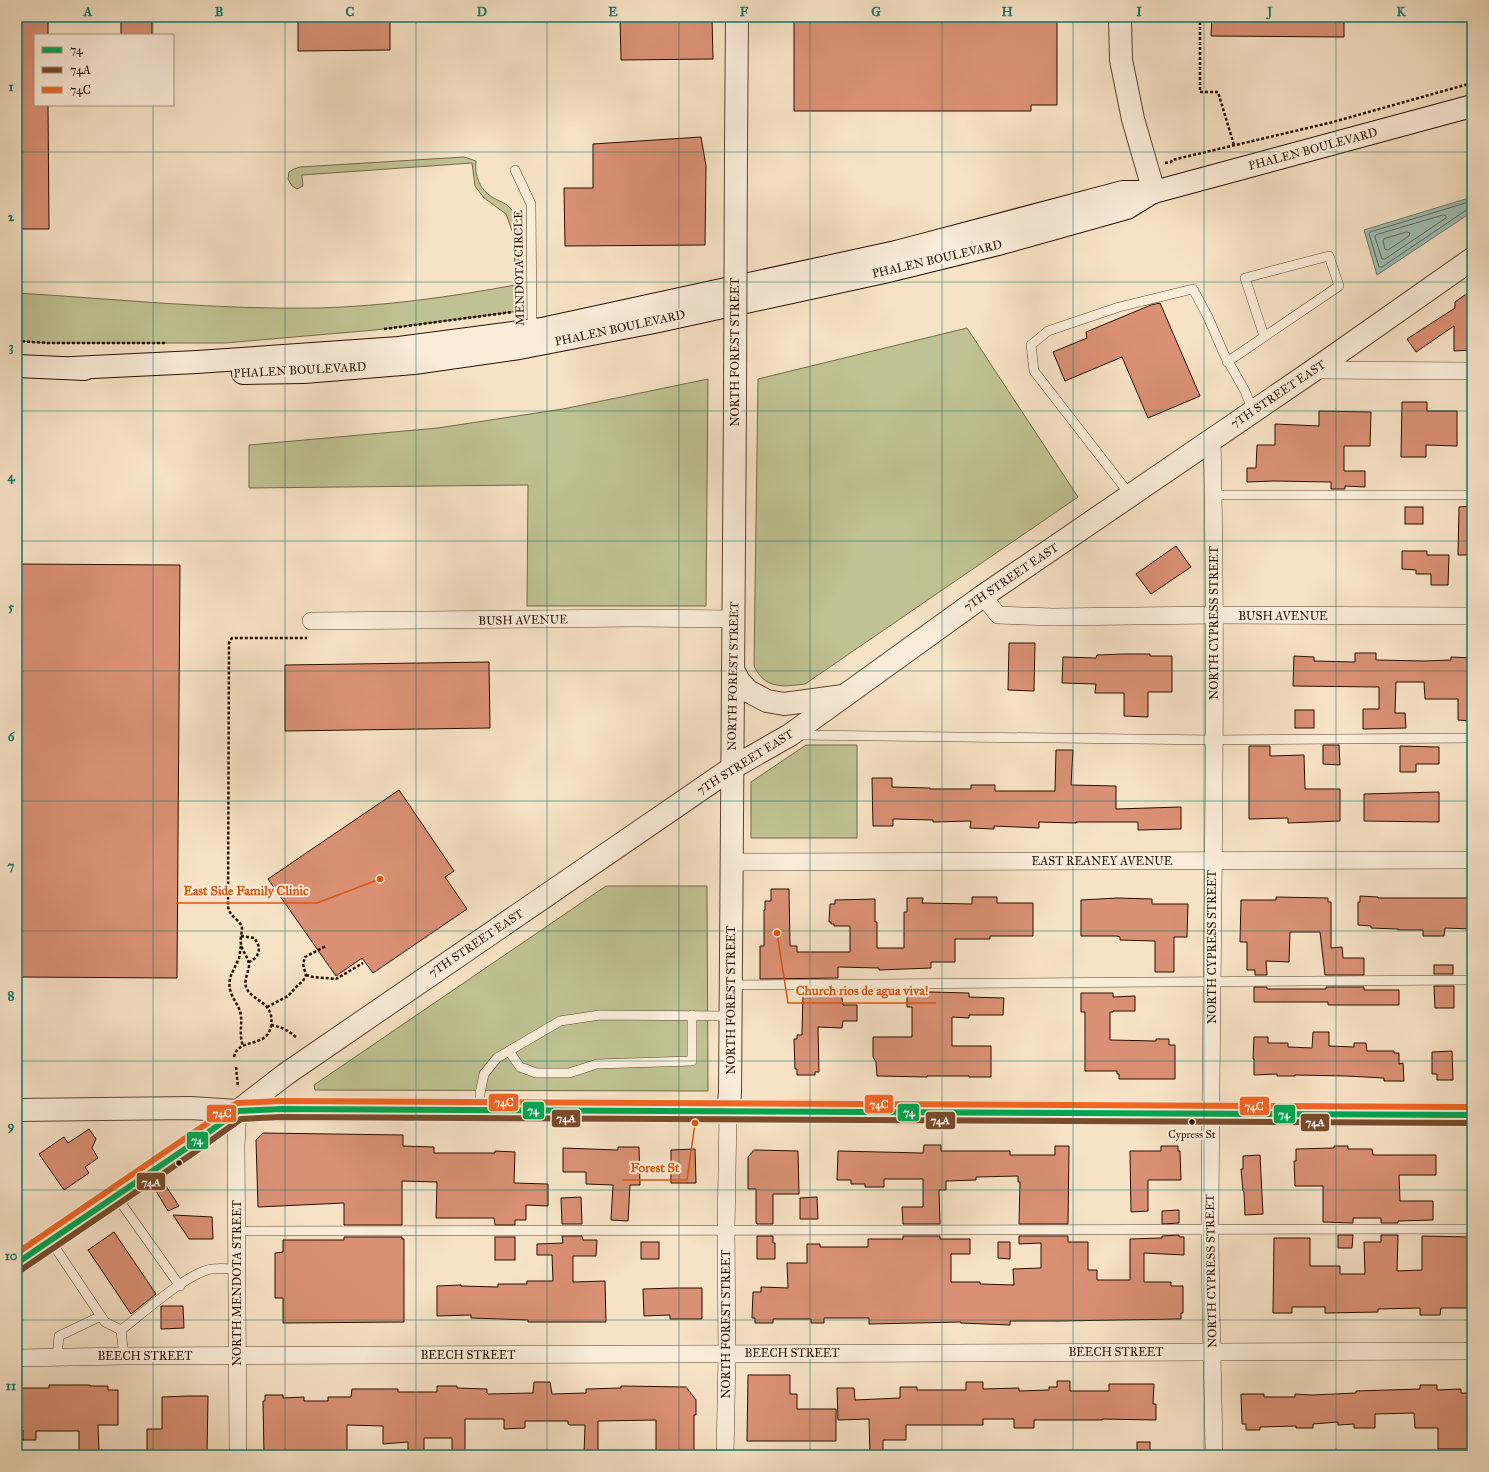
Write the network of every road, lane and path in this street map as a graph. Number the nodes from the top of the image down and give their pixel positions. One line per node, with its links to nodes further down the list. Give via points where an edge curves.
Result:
1 (737, 17): 28 (street, NORTH FOREST STREET, bridge)
2 (1120, 17): 9 (street, via 1121,60 1133,119)
3 (1200, 17): 6 (path, via 1200,92 1218,92)
4 (1472, 83): 6 (path, via 1333,122)
5 (1472, 106): 9 (street, PHALEN BOULEVARD)
6 (1234, 145): 7 (path)
7 (1171, 162)
8 (514, 170): 11 (lane, MENDOTA CIRCLE, via 531,204)
9 (1154, 192): 11 (street, PHALEN BOULEVARD, via 1124,192 896,252)
10 (1472, 259): 18 (street, 7TH STREET EAST)
11 (532, 328): 12 (path); 17 (street, PHALEN BOULEVARD, via 399,348 72,368)
12 (382, 329)
13 (1264, 336): 13 (lane, via 1339,286 1329,256 1245,278); 16 (lane)
14 (17, 341): 15 (path)
15 (171, 343)
16 (1228, 362): 20 (lane); 24 (lane, via 1193,289 1119,307 1048,331 1031,344 1034,371)
17 (17, 366)
18 (1314, 370): 19 (street); 20 (street, 7TH STREET EAST)
19 (1472, 371)
20 (1253, 411): 21 (street, 7TH STREET EAST)
21 (1212, 439): 22 (street, NORTH CYPRESS STREET); 24 (street, 7TH STREET EAST)
22 (1213, 495): 23 (lane); 26 (street, NORTH CYPRESS STREET)
23 (1472, 495)
24 (1131, 496): 25 (street, 7TH STREET EAST)
25 (983, 596): 26 (street, BUSH AVENUE, via 998,615); 31 (street, 7TH STREET EAST)
26 (1214, 616): 27 (street, BUSH AVENUE); 34 (street, NORTH CYPRESS STREET)
27 (1472, 616)
28 (734, 619): 29 (street, BUSH AVENUE, via 636,618); 30 (street, NORTH FOREST STREET)
29 (311, 629): 39 (path, via 232,638 229,643 227,898 229,913 241,925)
30 (733, 670): 31 (street, via 748,691 767,701 784,704); 35 (street, NORTH FOREST STREET)
31 (846, 696): 32 (street, 7TH STREET EAST)
32 (790, 734): 34 (lane); 35 (street, 7TH STREET EAST)
33 (1472, 738): 34 (lane)
34 (1214, 740): 37 (street, NORTH CYPRESS STREET)
35 (732, 768): 38 (street, NORTH FOREST STREET); 58 (street, 7TH STREET EAST, via 286,1074)
36 (1472, 860): 37 (street, EAST REANEY AVENUE)
37 (1213, 861): 38 (street, EAST REANEY AVENUE); 46 (street, NORTH CYPRESS STREET)
38 (732, 862): 47 (street, NORTH FOREST STREET)
39 (241, 936): 40 (path); 42 (path, via 254,938 259,945 258,955)
40 (241, 946): 42 (path); 53 (path, via 229,983 241,1014 240,1034)
41 (326, 946): 44 (path, via 305,957 303,964)
42 (248, 962): 48 (path, via 246,987)
43 (363, 963): 44 (path, via 336,979)
44 (306, 975): 48 (path, via 288,996)
45 (1472, 980): 46 (lane)
46 (1212, 981): 47 (lane); 60 (street, NORTH CYPRESS STREET)
47 (731, 985): 50 (street, NORTH FOREST STREET)
48 (267, 1007): 51 (path)
49 (692, 1015): 50 (lane); 54 (lane, via 600,1015 560,1021); 54 (lane, via 692,1061 597,1064 569,1074 536,1073 520,1067)
50 (731, 1016): 59 (street, NORTH FOREST STREET)
51 (271, 1025): 52 (path, via 290,1032); 53 (path, via 264,1039)
52 (296, 1038)
53 (243, 1046): 55 (path, via 237,1050)
54 (509, 1051): 57 (lane, via 497,1058 484,1074)
55 (234, 1057)
56 (17, 1110): 58 (street, via 190,1108)
57 (480, 1110): 58 (street); 59 (street)
58 (238, 1111): 62 (street, 7TH STREET EAST); 65 (street, NORTH MENDOTA STREET)
59 (728, 1112): 60 (street); 66 (street, NORTH FOREST STREET)
60 (1211, 1113): 61 (street); 63 (street, NORTH CYPRESS STREET)
61 (1472, 1115)
62 (116, 1196): 67 (street, 7TH STREET EAST); 70 (lane)
63 (1210, 1229): 64 (lane); 66 (lane); 74 (street, NORTH CYPRESS STREET)
64 (1472, 1229)
65 (238, 1231): 66 (lane); 69 (street, NORTH MENDOTA STREET)
66 (726, 1231): 75 (street, NORTH FOREST STREET)
67 (50, 1240): 68 (street, 7TH STREET EAST); 71 (lane)
68 (17, 1263)
69 (237, 1270): 70 (lane, via 212,1270 198,1274); 77 (street, NORTH MENDOTA STREET)
70 (180, 1286): 72 (lane)
71 (101, 1316): 72 (lane, via 105,1322); 78 (lane, via 59,1336)
72 (121, 1330): 76 (lane)
73 (1472, 1351): 74 (street, BEECH STREET)
74 (1212, 1352): 75 (street, BEECH STREET); 82 (street, NORTH CYPRESS STREET)
75 (727, 1354): 77 (street, BEECH STREET); 81 (street, NORTH FOREST STREET)
76 (124, 1356): 77 (street, BEECH STREET); 78 (street, BEECH STREET)
77 (237, 1356): 80 (street, NORTH MENDOTA STREET)
78 (57, 1357): 79 (street, BEECH STREET)
79 (17, 1358)
80 (238, 1455)
81 (725, 1455)
82 (1214, 1455)

